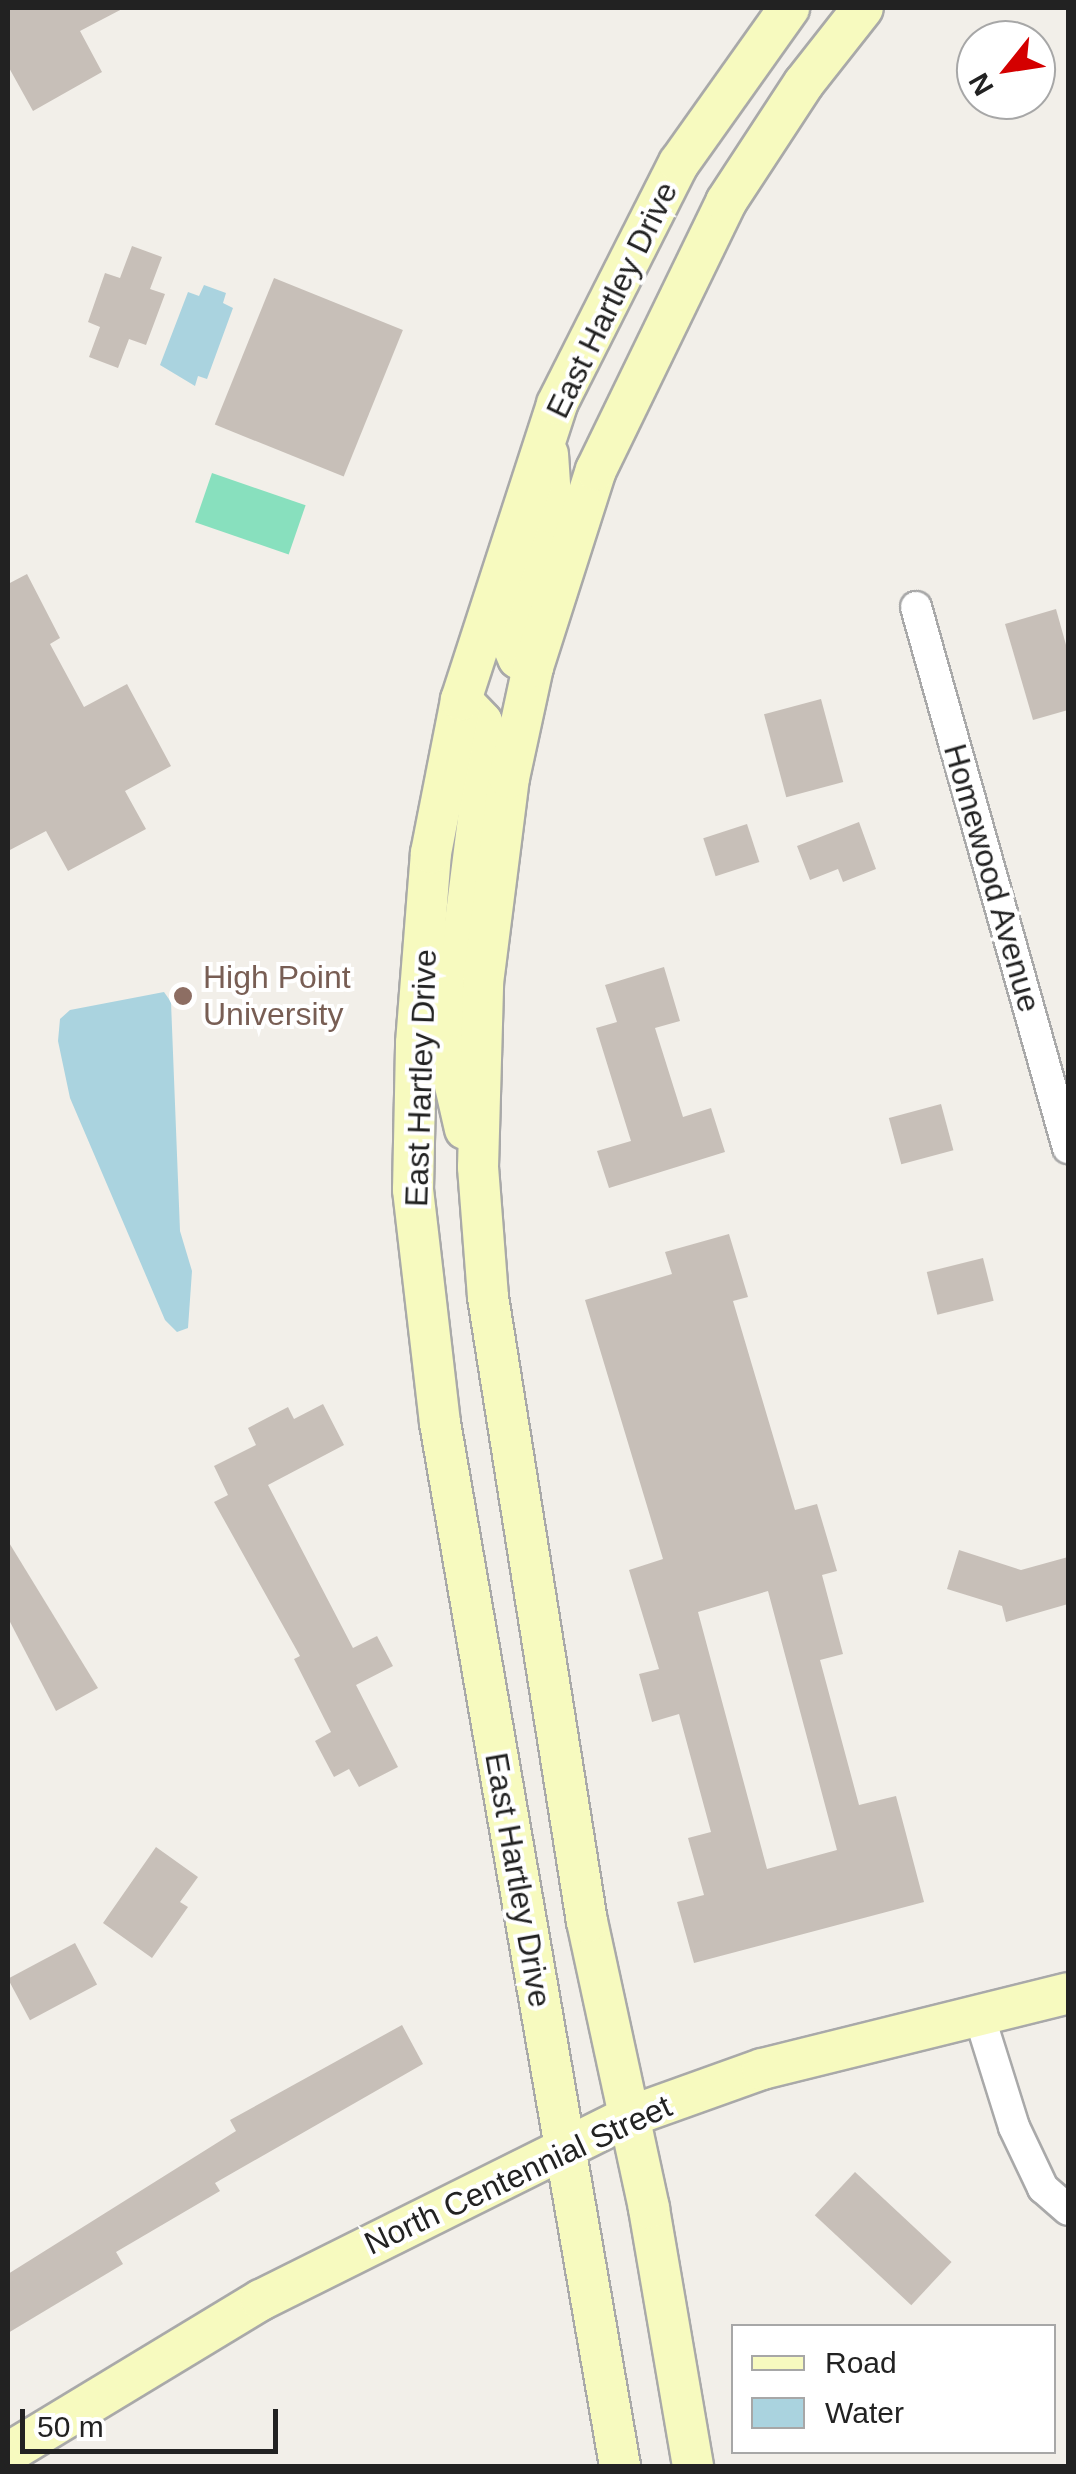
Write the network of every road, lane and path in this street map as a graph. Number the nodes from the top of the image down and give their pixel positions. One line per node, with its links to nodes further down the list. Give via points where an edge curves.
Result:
1 (789, 8): 3 (main road, East Hartley Drive, via 679,163 629,250)
2 (863, 8): 5 (main road, East Hartley Drive, via 726,202 596,470)
3 (546, 435): 5 (main road, via 552,512 510,639 518,658); 6 (main road, East Hartley Drive)
4 (916, 607): 7 (street, Homewood Avenue)
5 (532, 667): 8 (main road, East Hartley Drive, via 508,778 484,983)
6 (461, 700): 8 (main road, via 482,722 488,740 448,1055); 12 (main road, East Hartley Drive, via 431,853 413,1190 440,1423)
7 (1068, 1148)
8 (481, 1201): 11 (main road, East Hartley Drive, via 488,1297 538,1621 587,1922)
9 (1068, 1994): 10 (main road, North Centennial Street)
10 (979, 2014): 11 (main road, North Centennial Street, via 762,2069); 13 (street, via 1014,2128 1044,2188)
11 (628, 2118): 12 (main road, North Centennial Street); 16 (main road, East Hartley Drive)
12 (564, 2149): 14 (main road, North Centennial Street, via 261,2300); 15 (main road, East Hartley Drive, via 614,2402)
13 (1068, 2210)
14 (8, 2452)
15 (620, 2466)
16 (693, 2466)

